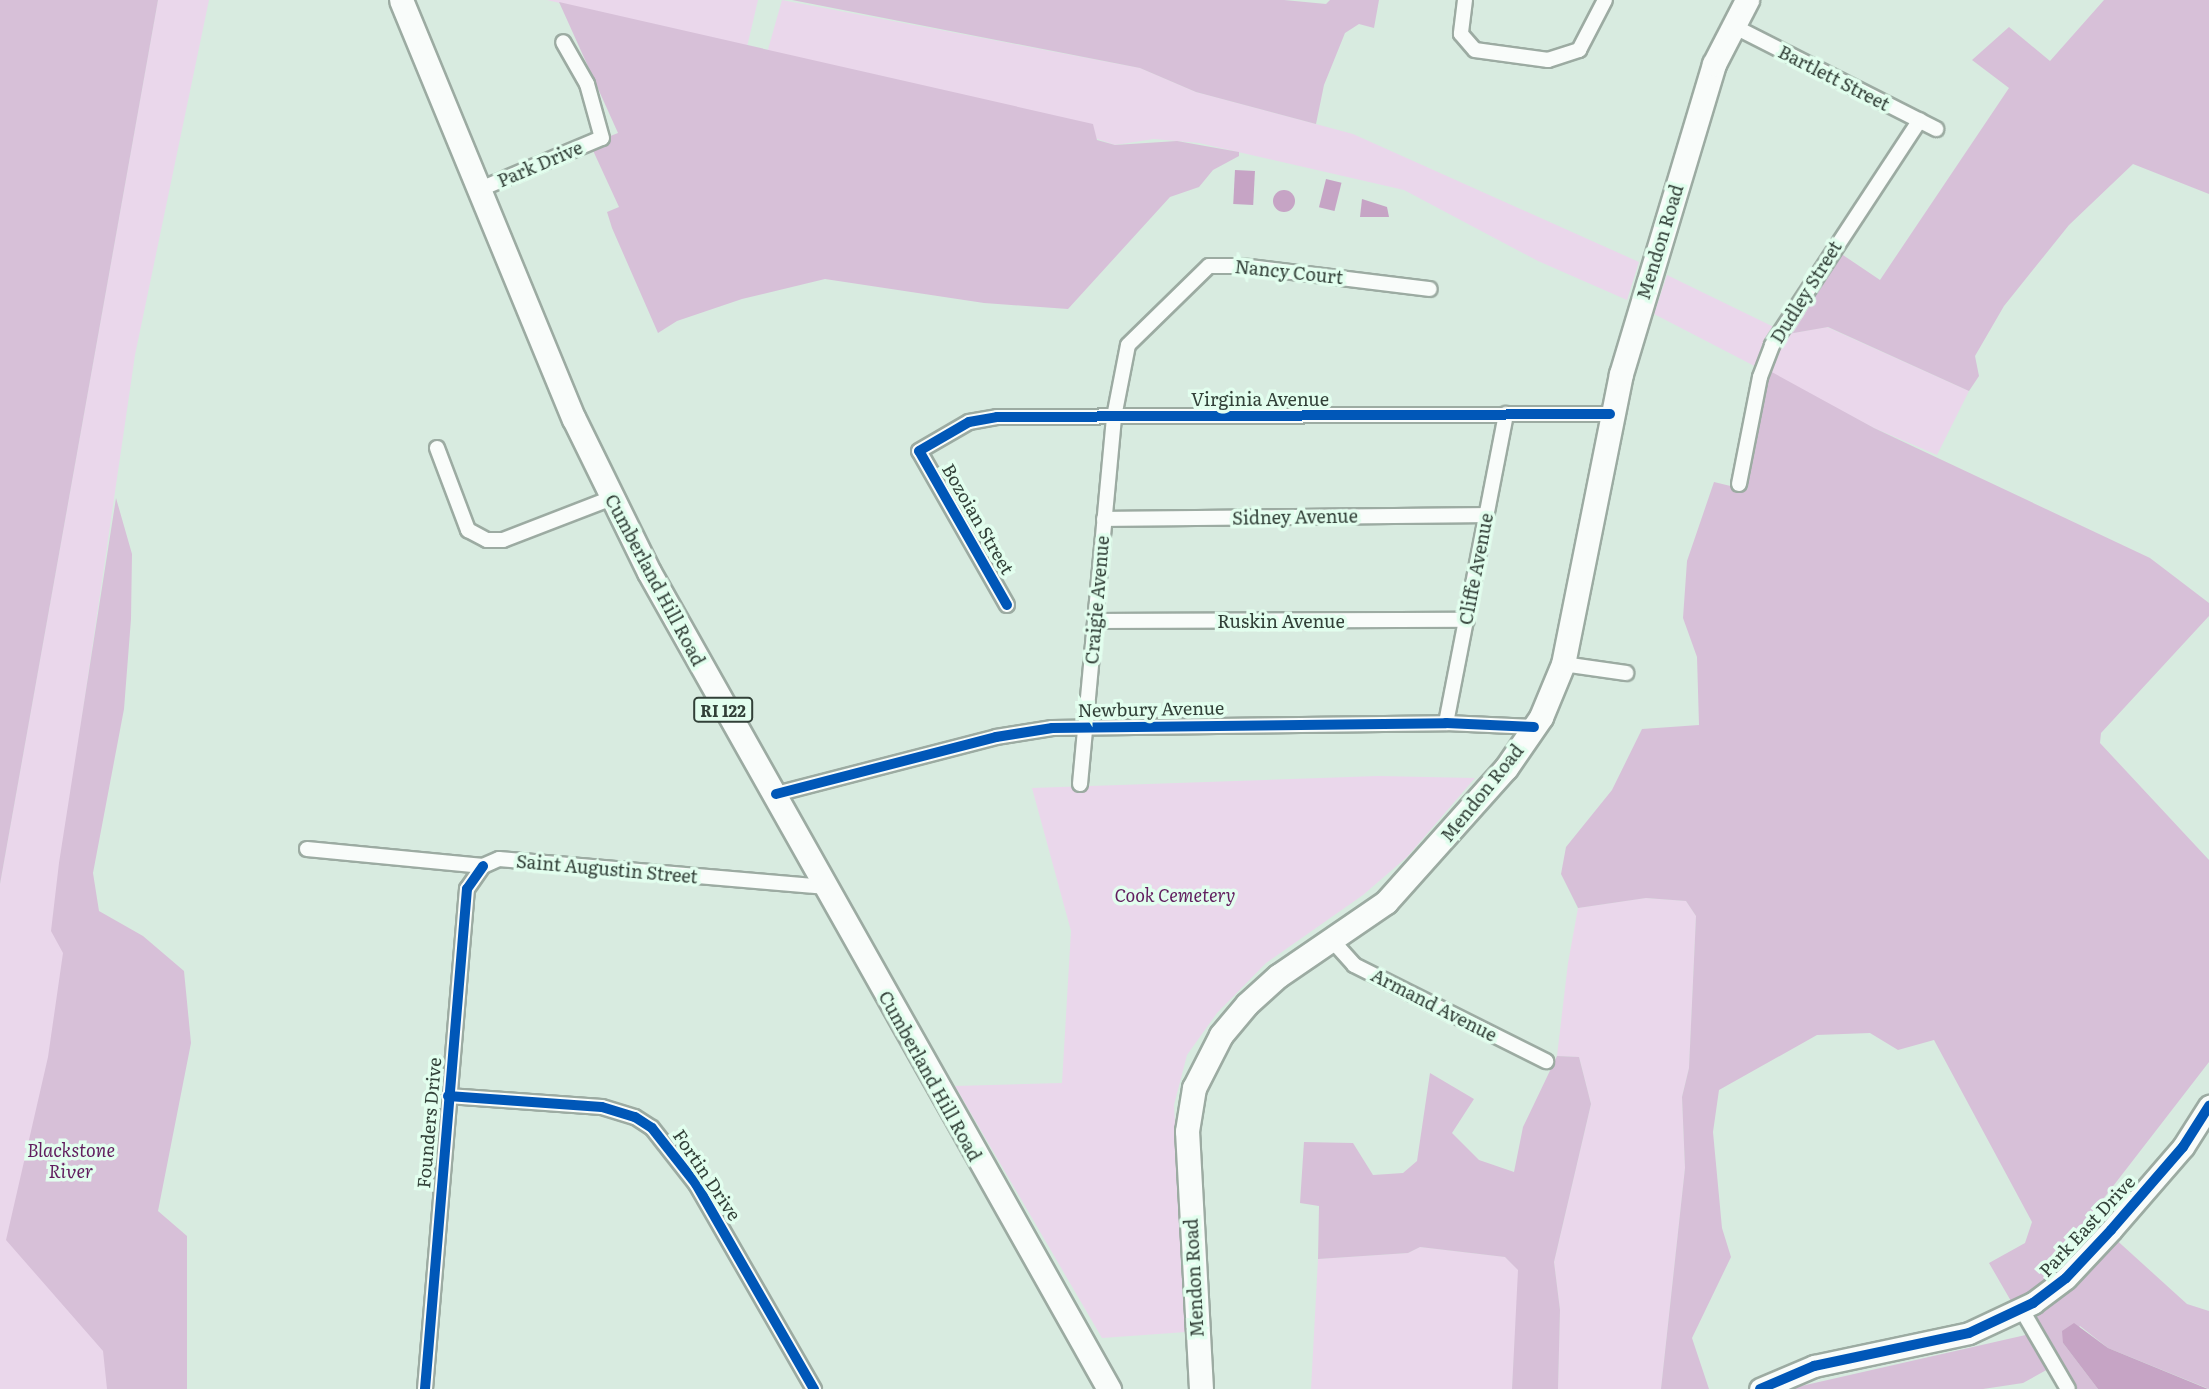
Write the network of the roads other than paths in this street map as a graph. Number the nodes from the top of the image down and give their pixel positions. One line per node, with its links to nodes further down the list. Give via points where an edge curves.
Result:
1 (401, 0): 9 (main road, Cumberland Hill Road / RI 122)
2 (1465, 0): 3 (street, via 1461,34 1475,50 1548,60 1579,50)
3 (1605, 0)
4 (1747, 0): 5 (main road, Mendon Road)
5 (1733, 26): 7 (street, Bartlett Street); 12 (main road, Mendon Road, via 1714,64)
6 (563, 42): 9 (street, Park Drive, via 587,84 603,138)
7 (1920, 120): 8 (street, Bartlett Street); 16 (street, Dudley Street, via 1772,345 1760,377)
8 (1936, 129)
9 (478, 190): 17 (main road, Cumberland Hill Road / RI 122)
10 (1430, 289): 13 (street, Nancy Court, via 1256,267 1209,266 1128,345)
11 (1506, 414): 12 (street, Virginia Avenue); 13 (street, Virginia Avenue); 18 (street, Cliffe Avenue)
12 (1609, 414): 23 (main road, Mendon Road)
13 (1114, 417): 15 (street, Virginia Avenue, via 980,419); 19 (street, Craigie Avenue)
14 (437, 448): 17 (street, via 468,530 487,540 503,540)
15 (919, 451): 20 (street, Bozoian Street)
16 (1739, 484)
17 (612, 498): 29 (main road, Cumberland Hill Road / RI 122, via 727,716)
18 (1486, 515): 19 (street, Sidney Avenue); 21 (street, Cliffe Avenue)
19 (1104, 519): 22 (street, Craigie Avenue)
20 (1007, 605)
21 (1467, 620): 22 (street, Ruskin Avenue); 25 (street, Cliffe Avenue)
22 (1096, 621): 26 (street, Craigie Avenue)
23 (1563, 664): 24 (street); 27 (main road, Mendon Road)
24 (1626, 673)
25 (1446, 723): 26 (street, Newbury Avenue); 27 (street, Newbury Avenue)
26 (1086, 726): 28 (street, Craigie Avenue); 29 (street, Newbury Avenue, via 996,737)
27 (1534, 727): 33 (main road, Mendon Road, via 1506,768 1386,902)
28 (1080, 784)
29 (776, 794): 32 (main road, Cumberland Hill Road / RI 122)
30 (307, 849): 31 (street, Saint Augustin Street)
31 (483, 866): 32 (street, Saint Augustin Street, via 499,859); 35 (street, Founders Drive, via 467,889)
32 (824, 887): 40 (main road, Cumberland Hill Road / RI 122)
33 (1330, 938): 34 (street, Armand Avenue, via 1354,965); 41 (main road, Mendon Road, via 1247,1004 1221,1035 1194,1088 1187,1131)
34 (1546, 1061)
35 (448, 1096): 38 (street, Founders Drive); 39 (street, Fortin Drive, via 602,1107 635,1117 652,1128 696,1184)
36 (2209, 1106): 37 (street, Park East Drive, via 2183,1147 2086,1258 2056,1287)
37 (2022, 1310): 42 (street, Park East Drive, via 1969,1333 1814,1366); 43 (street)
38 (425, 1389)
39 (814, 1389)
40 (1109, 1389)
41 (1200, 1389)
42 (1760, 1389)
43 (2068, 1389)

